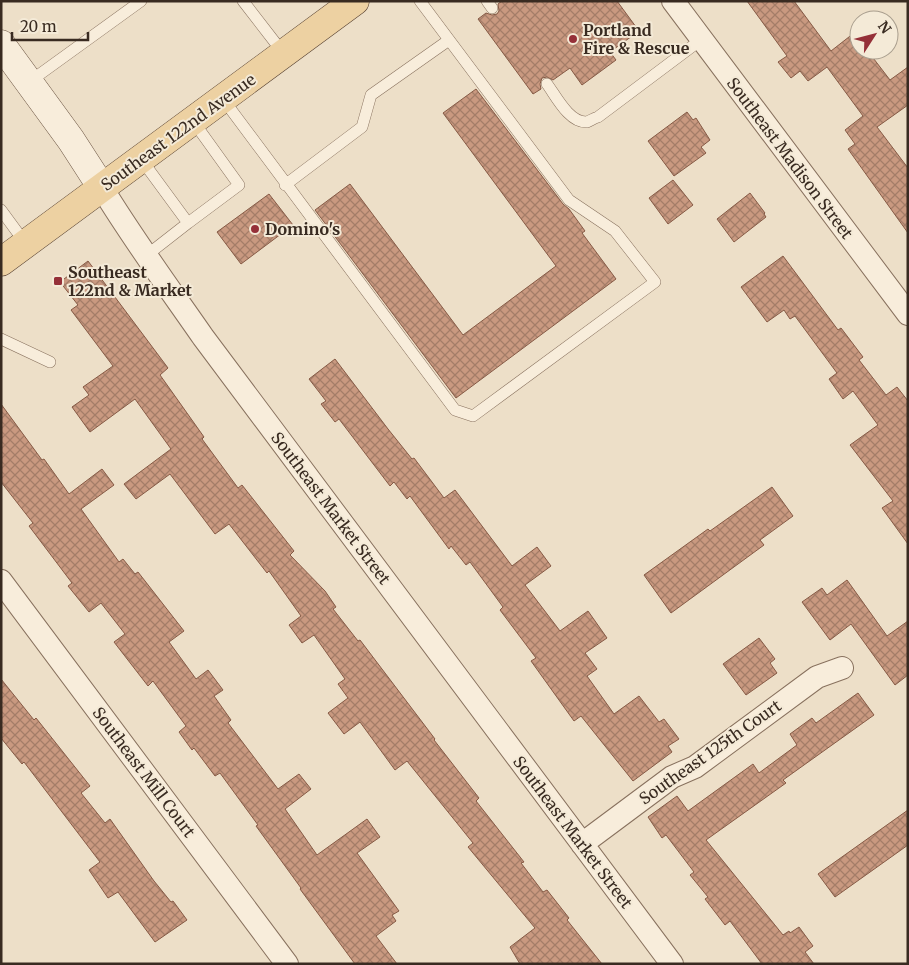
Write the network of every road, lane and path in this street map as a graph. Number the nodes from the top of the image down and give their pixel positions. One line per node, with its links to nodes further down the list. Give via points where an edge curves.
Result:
1 (141, 1): 10 (lane)
2 (243, 1): 9 (lane)
3 (420, 1): 7 (lane)
4 (673, 1): 6 (street, Southeast Madison Street)
5 (346, 4): 9 (main road, Southeast 122nd Avenue)
6 (702, 39): 11 (lane, via 588,122 576,120); 22 (street, Southeast Madison Street)
7 (449, 40): 15 (lane, via 371,94 362,127); 15 (lane, via 569,200 615,231 654,282 473,416 454,410)
8 (1, 44): 10 (street, Southeast Market Street)
9 (284, 54): 12 (main road, Southeast 122nd Avenue)
10 (29, 82): 16 (street, Southeast Market Street)
11 (547, 84)
12 (223, 99): 13 (main road, Southeast 122nd Avenue); 15 (lane)
13 (193, 121): 14 (main road, Southeast 122nd Avenue); 18 (lane, via 238,185)
14 (141, 159): 16 (main road, Southeast 122nd Avenue); 18 (lane)
15 (285, 185)
16 (102, 188): 19 (main road, Southeast 122nd Avenue); 20 (street, Southeast Market Street)
17 (1, 210): 19 (lane)
18 (188, 223): 20 (lane)
19 (26, 244): 21 (main road, Southeast 122nd Avenue)
20 (146, 255): 27 (street, Southeast Market Street, via 209,345)
21 (1, 262)
22 (908, 314)
23 (1, 339): 24 (lane)
24 (50, 362)
25 (1, 581): 28 (street, Southeast Mill Court)
26 (842, 668): 27 (street, Southeast 125th Court, via 817,677 695,767 672,777)
27 (582, 844): 29 (street, Southeast Market Street)
28 (287, 964)
29 (672, 964)

